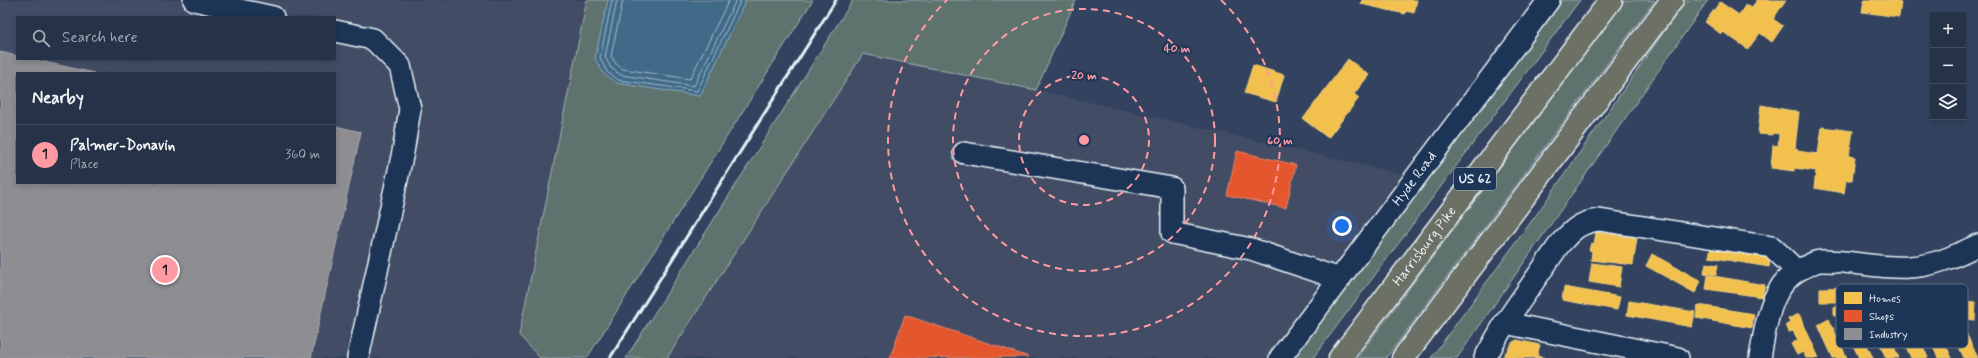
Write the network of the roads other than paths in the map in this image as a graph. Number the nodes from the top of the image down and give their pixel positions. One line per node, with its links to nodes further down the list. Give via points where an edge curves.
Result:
1 (194, 0): 5 (street)
2 (1549, 0): 10 (street, Hyde Road)
3 (1610, 0): 14 (main road, Harrisburg Pike / US 62)
4 (1672, 0): 15 (main road)
5 (267, 16)
6 (336, 30): 12 (street, via 373,39 400,66 410,109)
7 (964, 153): 10 (street, via 1172,188 1172,233 1251,249)
8 (1978, 245): 9 (street, via 1938,263 1911,267 1886,268 1820,261)
9 (1796, 270): 11 (street, via 1772,247 1599,220 1586,221 1570,233 1560,245); 18 (street, via 1784,279 1767,315)
10 (1340, 279): 13 (street, Hyde Road)
11 (1505, 323): 16 (street); 17 (street)
12 (358, 358)
13 (1280, 358)
14 (1340, 358)
15 (1403, 358)
16 (1485, 358)
17 (1678, 358)
18 (1760, 358)

